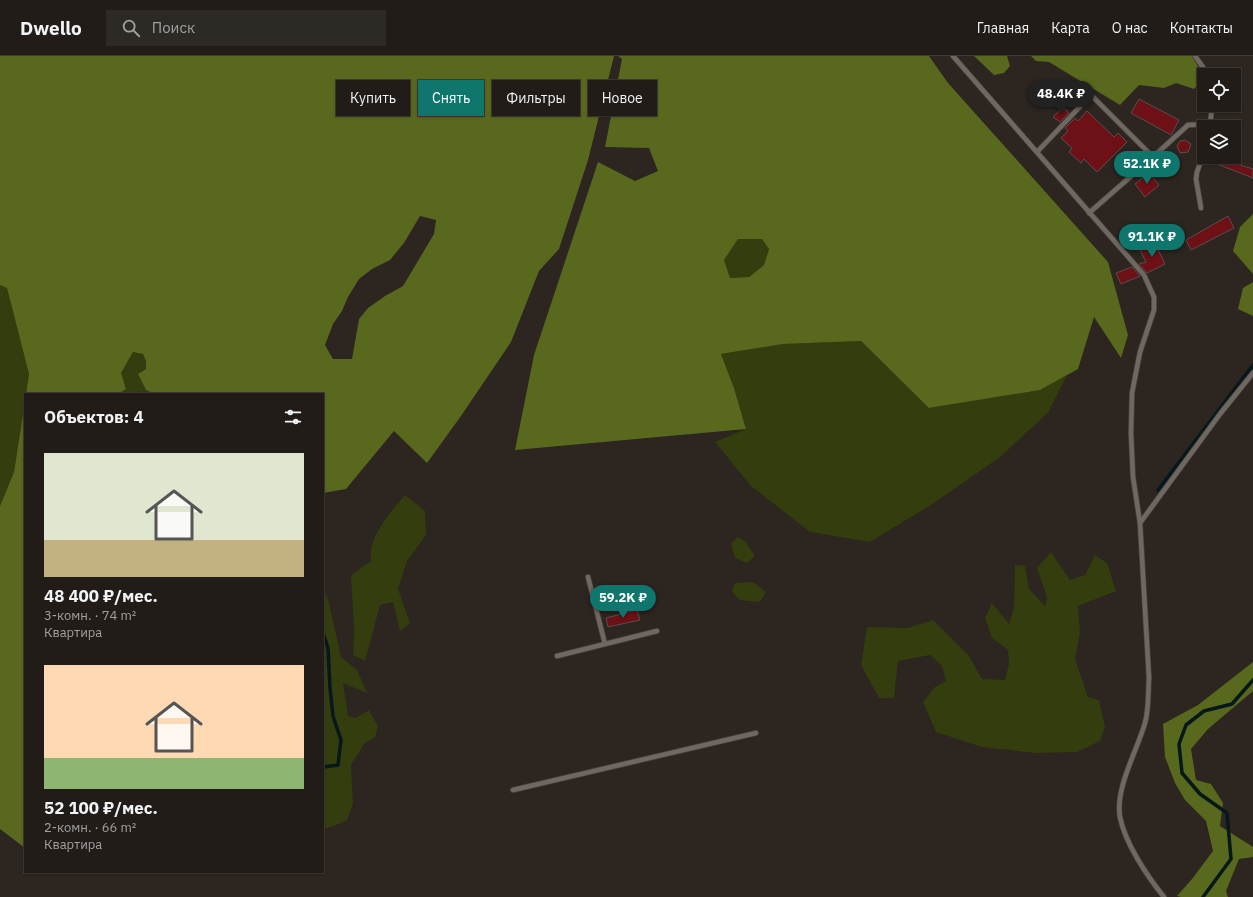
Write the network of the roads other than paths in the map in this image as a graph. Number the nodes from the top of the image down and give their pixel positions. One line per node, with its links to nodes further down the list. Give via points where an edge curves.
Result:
1 (953, 56): 5 (lane)
2 (1195, 56): 3 (lane)
3 (1204, 68)
4 (1197, 125): 6 (lane, via 1188,125)
5 (1037, 152): 6 (lane, via 1091,95); 9 (lane)
6 (1153, 157): 9 (lane)
7 (1199, 164): 8 (lane, via 1196,179)
8 (1201, 208)
9 (1089, 213): 11 (lane, via 1144,275 1154,297 1154,310 1140,352 1132,393 1130,433)
10 (1253, 373): 11 (lane)
11 (1140, 523): 18 (lane, via 1148,693 1145,722 1123,784 1120,817 1136,856 1149,879)
12 (588, 577): 14 (lane)
13 (657, 631): 14 (lane)
14 (605, 644): 15 (lane)
15 (557, 656)
16 (756, 733): 17 (lane)
17 (513, 790)
18 (1164, 897)

